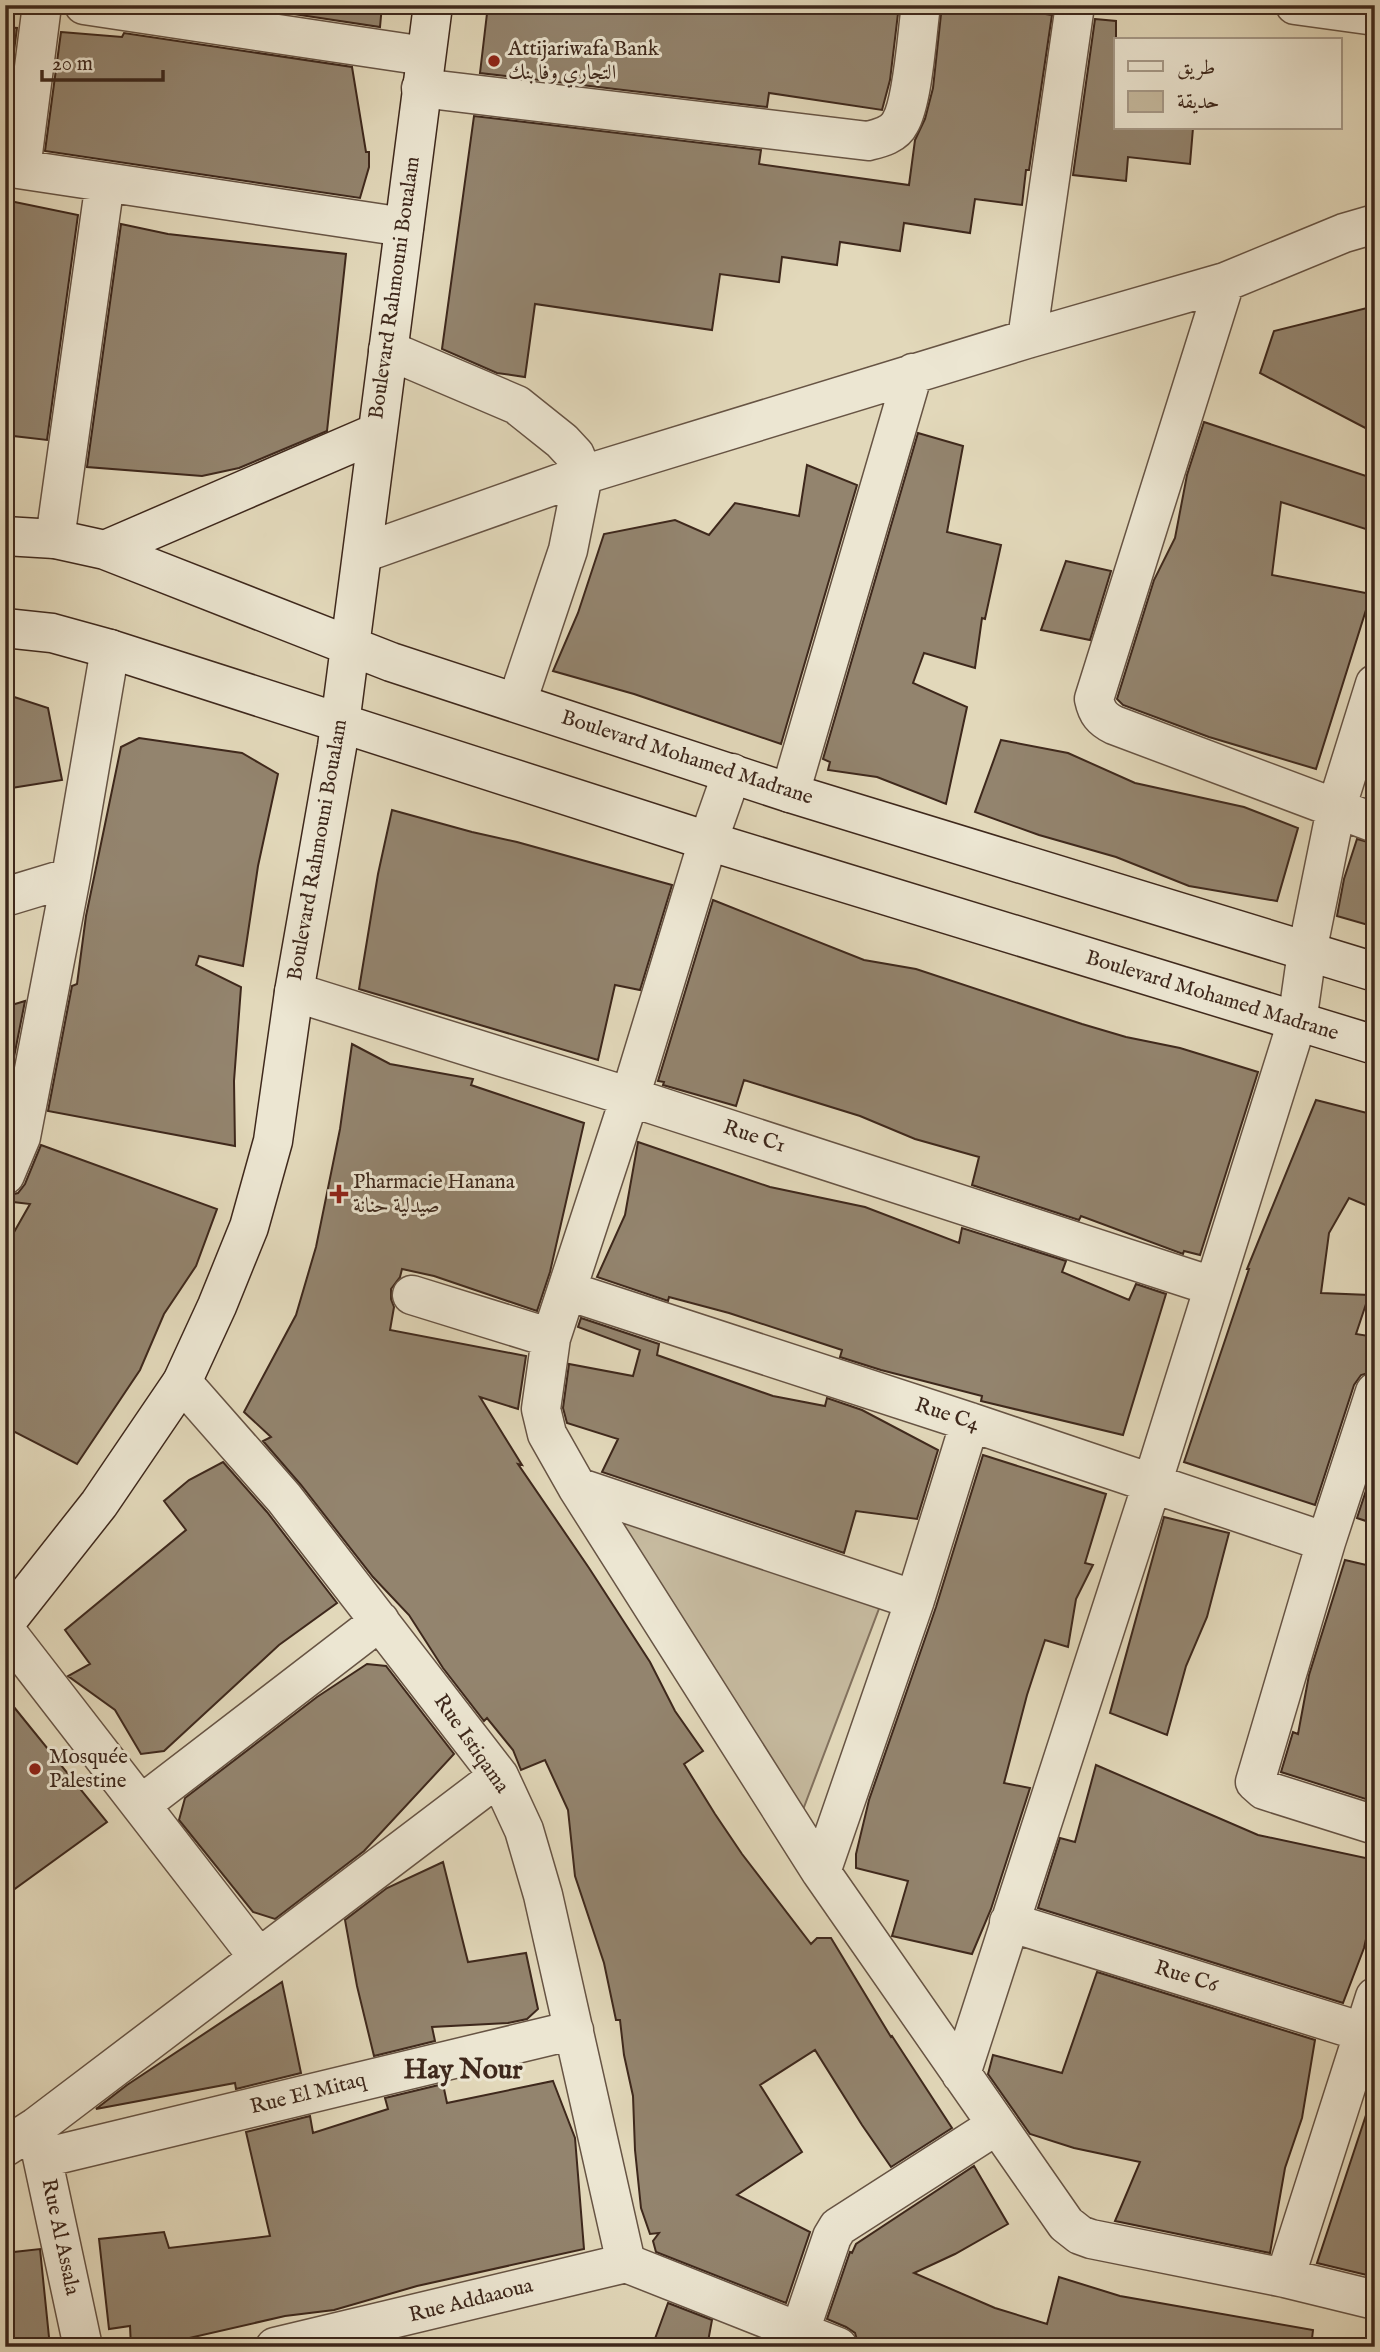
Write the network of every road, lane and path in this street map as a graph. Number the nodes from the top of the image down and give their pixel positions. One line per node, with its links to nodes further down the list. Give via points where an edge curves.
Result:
1 (42, 5): 9 (street)
2 (84, 5): 8 (street)
3 (433, 5): 8 (street, Boulevard Rahmouni Boualam)
4 (921, 5): 8 (street, via 907,107 900,126 868,141)
5 (1074, 5): 14 (street)
6 (1295, 5): 7 (street)
7 (1375, 16)
8 (423, 72): 12 (street, Boulevard Rahmouni Boualam)
9 (13, 168): 10 (street)
10 (105, 182): 12 (street); 20 (street)
11 (1375, 224): 13 (street)
12 (404, 227): 15 (street, Boulevard Rahmouni Boualam)
13 (1225, 282): 14 (street); 31 (street, via 1094,699 1097,711 1114,725)
14 (1027, 339): 16 (street)
15 (388, 350): 17 (street, Boulevard Rahmouni Boualam); 18 (street, via 517,405 562,441 575,455)
16 (913, 373): 18 (street); 30 (street)
17 (376, 433): 21 (street); 22 (street, Boulevard Rahmouni Boualam)
18 (583, 475): 22 (street); 27 (street, via 568,550)
19 (5, 536): 20 (street, Boulevard Mohamed Madrane)
20 (55, 539): 21 (street, Boulevard Mohamed Madrane)
21 (105, 550): 24 (street, Boulevard Mohamed Madrane)
22 (363, 553): 24 (street, Boulevard Rahmouni Boualam)
23 (5, 628): 25 (street, Boulevard Mohamed Madrane)
24 (350, 644): 27 (street, Boulevard Mohamed Madrane, via 391,662); 28 (street, Boulevard Rahmouni Boualam)
25 (110, 649): 28 (street, Boulevard Mohamed Madrane); 34 (street)
26 (1375, 684): 31 (street)
27 (517, 702): 29 (street, Boulevard Mohamed Madrane)
28 (340, 721): 33 (street, Boulevard Mohamed Madrane); 38 (street, Boulevard Rahmouni Boualam)
29 (732, 773): 30 (street, Boulevard Mohamed Madrane); 33 (street)
30 (790, 793): 36 (street, Boulevard Mohamed Madrane)
31 (1336, 809): 32 (street); 36 (street)
32 (1375, 823)
33 (708, 841): 39 (street, Boulevard Mohamed Madrane); 41 (street)
34 (71, 877): 35 (street); 42 (street)
35 (5, 897)
36 (1307, 952): 37 (street, Boulevard Mohamed Madrane); 39 (street)
37 (1375, 972)
38 (294, 992): 41 (street, Rue C1); 48 (street, Boulevard Rahmouni Boualam, via 273,1141 249,1227)
39 (1297, 1022): 40 (street, Boulevard Mohamed Madrane); 44 (street)
40 (1375, 1045)
41 (630, 1097): 44 (street, Rue C1); 45 (street)
42 (13, 1140): 43 (street)
43 (5, 1175)
44 (1212, 1286): 51 (street)
45 (568, 1291): 47 (street); 50 (street, Rue C4)
46 (412, 1295): 47 (street)
47 (551, 1338): 52 (street, via 541,1409 547,1434)
48 (182, 1382): 55 (street, Rue Istiqama, via 284,1498); 56 (street, Boulevard Rahmouni Boualam, via 99,1504)
49 (1375, 1392): 53 (street)
50 (971, 1422): 51 (street, Rue C4); 54 (street)
51 (1152, 1484): 53 (street, Rue C4); 62 (street)
52 (577, 1487): 54 (street); 61 (street)
53 (1326, 1542): 60 (street, via 1255,1778 1258,1787)
54 (915, 1600): 61 (street)
55 (380, 1621): 58 (street, Rue Istiqama); 59 (street)
56 (5, 1623)
57 (5, 1630): 59 (street)
58 (499, 1776): 63 (street); 65 (street, Rue Istiqama, via 524,1830)
59 (142, 1804): 63 (street)
60 (1375, 1825)
61 (821, 1872): 67 (street)
62 (1009, 1922): 66 (street, Rue C6); 67 (street)
63 (259, 1958): 69 (street)
64 (1375, 1997): 66 (street)
65 (574, 2030): 69 (street, Rue El Mitaq); 70 (street, Rue Istiqama)
66 (1363, 2032): 71 (street)
67 (961, 2074): 68 (street)
68 (997, 2126): 71 (street, via 1066,2224 1080,2235); 73 (street, via 838,2227)
69 (28, 2144): 75 (street, Rue Al Assala)
70 (626, 2263): 73 (street); 74 (street, Rue Addaaoua)
71 (1284, 2278): 72 (street)
72 (1375, 2300)
73 (800, 2330): 77 (street)
74 (331, 2341): 76 (street, Rue Addaaoua)
75 (83, 2347)
76 (275, 2347)
77 (838, 2347)

